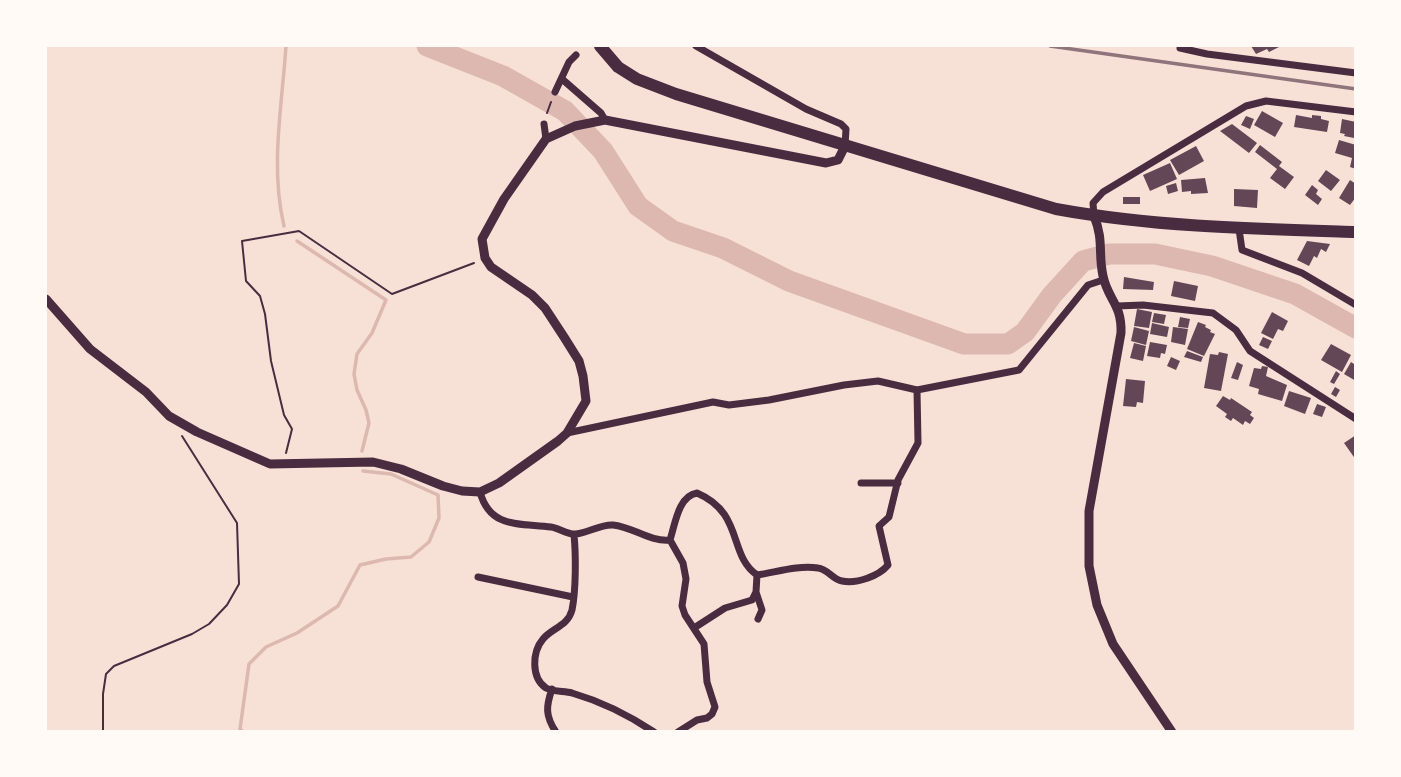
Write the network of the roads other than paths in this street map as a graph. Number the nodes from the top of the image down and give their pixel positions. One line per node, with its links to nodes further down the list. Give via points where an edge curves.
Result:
1 (600, 46): 12 (main road, via 618,68 637,79)
2 (696, 46): 12 (street, via 841,124 846,129)
3 (1180, 48): 5 (street)
4 (576, 55): 6 (street)
5 (1356, 73)
6 (562, 79): 7 (street); 9 (street)
7 (555, 92)
8 (1356, 112): 13 (street, via 1266,101 1246,106 1103,192 1093,204)
9 (605, 120): 11 (street); 12 (street, via 827,163 838,160)
10 (544, 124): 11 (street)
11 (546, 139): 22 (street, via 482,239 491,267 545,309 579,361 586,401)
12 (845, 146): 13 (main road, via 1021,200)
13 (1094, 216): 14 (main road); 16 (street, via 1102,239)
14 (1239, 229): 15 (main road); 18 (street, via 1242,250 1302,274)
15 (1356, 232)
16 (1102, 275): 19 (street); 20 (street, via 1088,285 1019,370)
17 (46, 299): 25 (street, via 90,349 169,416 197,432 270,464 373,462 443,486)
18 (1356, 305)
19 (1117, 306): 21 (street, via 1213,313 1236,331 1250,351); 38 (street, via 1121,334 1089,511 1089,566 1097,605 1113,644)
20 (917, 390): 22 (street, via 878,381 844,385 769,400 729,405 713,402); 24 (street, via 918,443)
21 (1356, 419)
22 (567, 433): 25 (street)
23 (861, 483): 24 (street)
24 (898, 483): 28 (street, via 889,517 879,526 888,565 882,572 858,581 841,581 822,568)
25 (480, 492): 26 (street, via 483,505 503,521 555,527)
26 (574, 535): 27 (street, via 611,525 659,541); 31 (street)
27 (670, 540): 28 (street, via 686,498 696,493 706,497 722,511 747,568); 33 (street, via 683,563 682,606)
28 (757, 575): 30 (street)
29 (478, 577): 31 (street)
30 (756, 592): 32 (street, via 762,610); 33 (street, via 752,600 725,608)
31 (573, 597): 34 (street, via 565,624 543,638 537,650 537,678)
32 (758, 618)
33 (694, 628): 37 (street, via 704,644 707,682 715,707 712,714)
34 (552, 689): 35 (street, via 546,706); 36 (street, via 619,709)
35 (556, 732)
36 (654, 732)
37 (678, 732)
38 (1172, 732)

